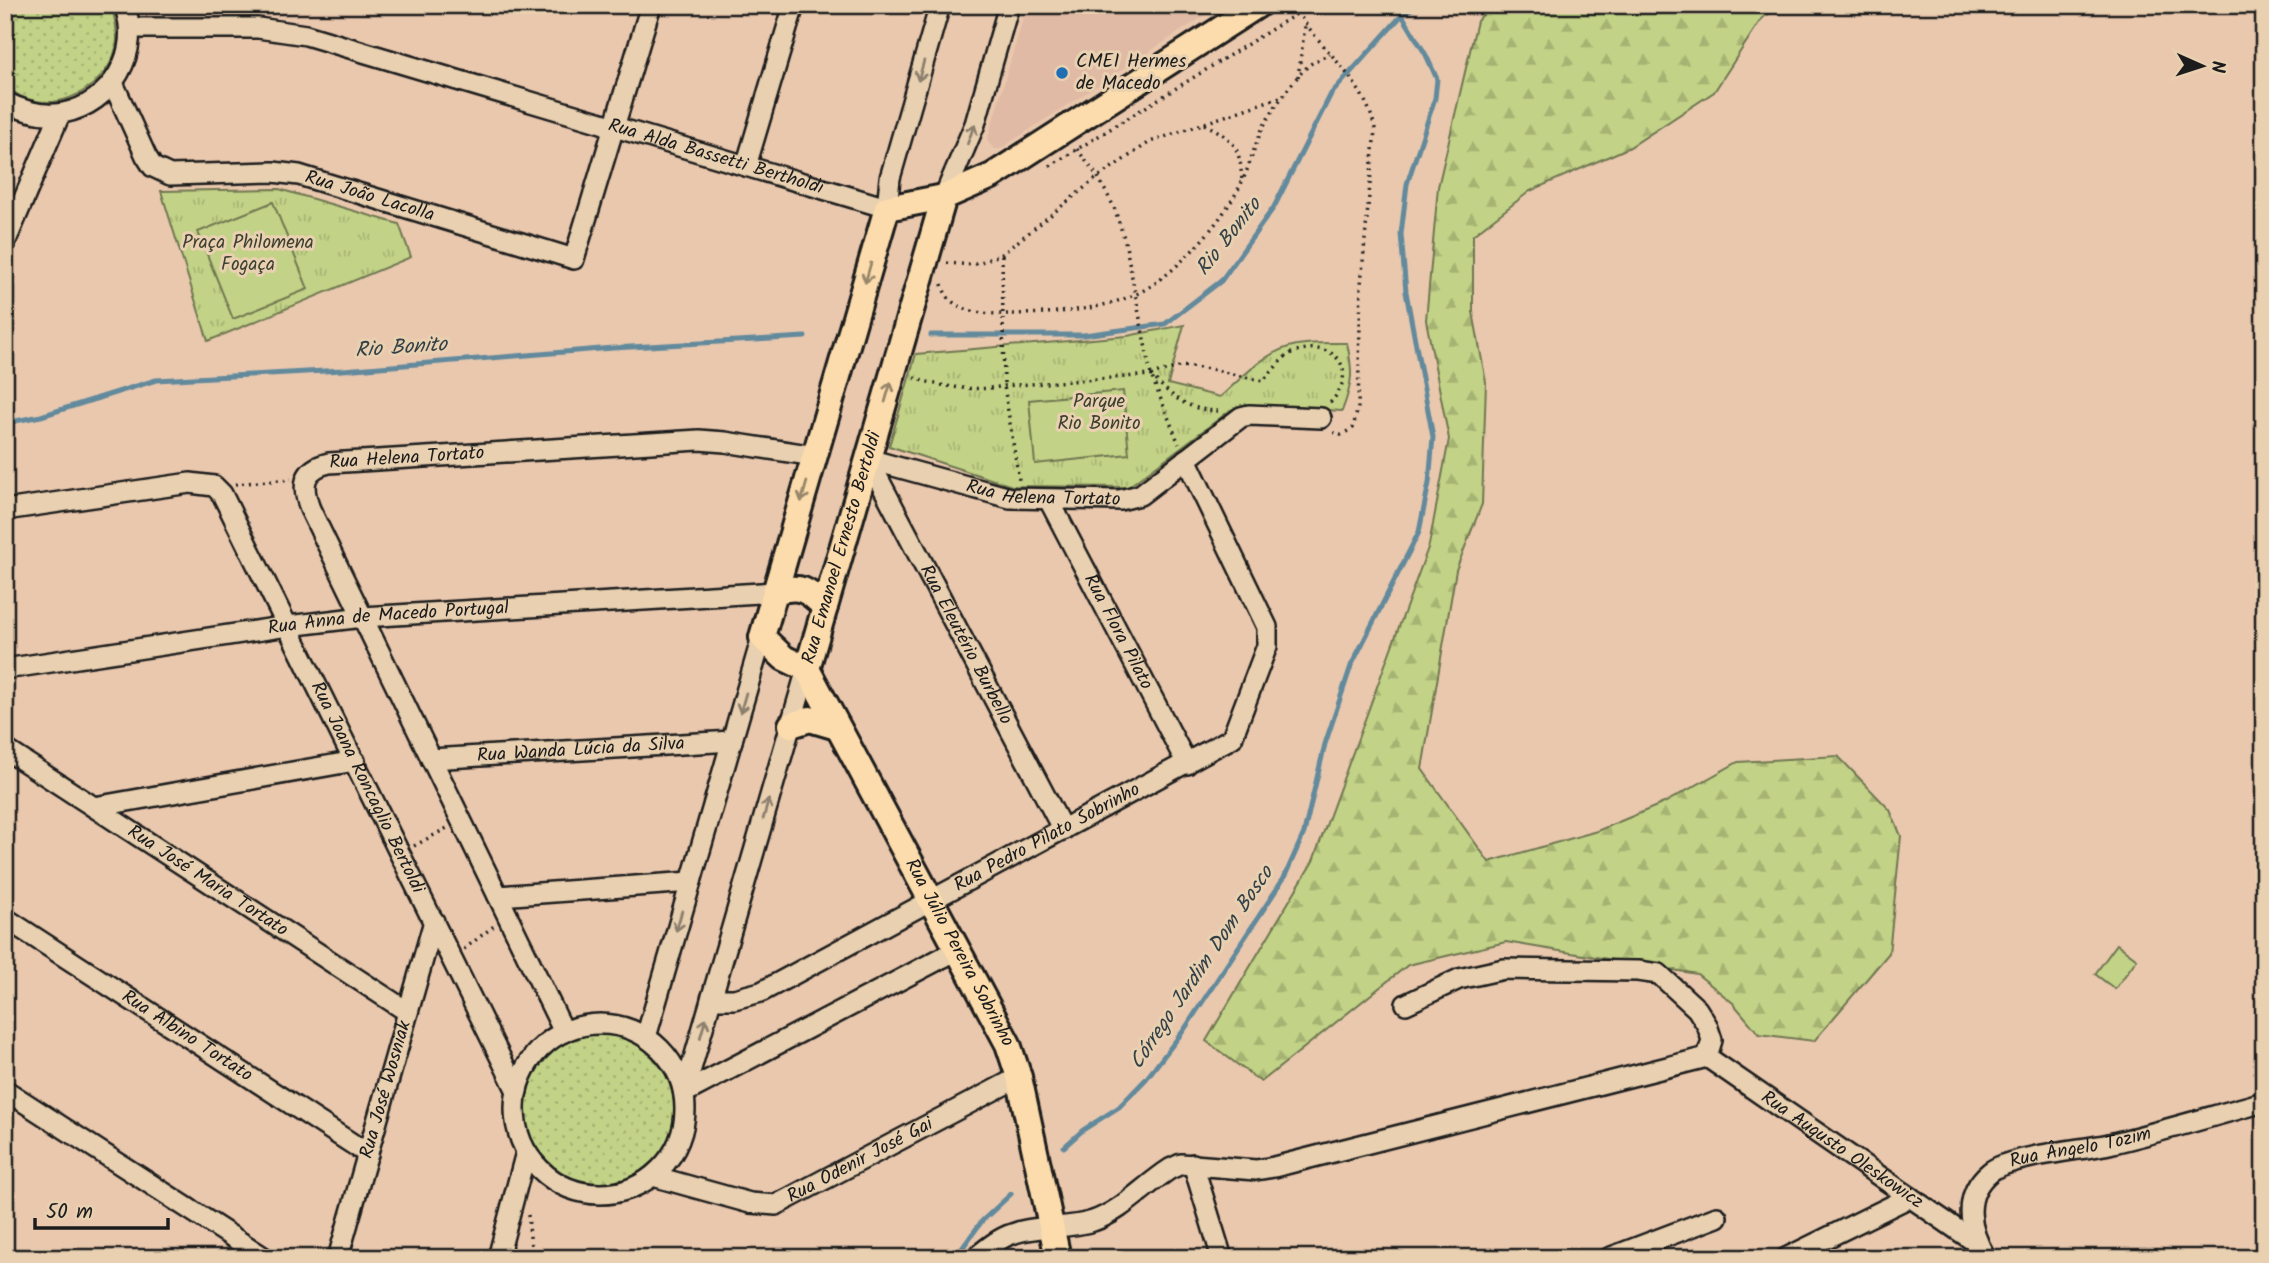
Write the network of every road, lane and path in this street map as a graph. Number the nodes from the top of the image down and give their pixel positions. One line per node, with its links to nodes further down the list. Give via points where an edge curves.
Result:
1 (651, 5): 17 (street)
2 (794, 5): 19 (street)
3 (940, 5): 24 (street, one-way to 24, via 890,178)
4 (1009, 5): 23 (street, Rua Emanoel Ernesto Bertoldi, one-way to 4, via 975,124)
5 (1258, 5): 23 (main road, Rua Alda Bassetti Bertholdi, via 992,176)
6 (1311, 5): 8 (path)
7 (128, 13): 12 (street, via 129,47); 17 (street, Rua Alda Bassetti Bertholdi, via 294,33)
8 (1298, 13): 9 (path); 18 (path)
9 (1305, 23): 10 (path); 11 (path)
10 (1330, 54): 11 (path); 35 (path, via 1371,110 1375,129 1353,428 1341,435 1326,429)
11 (1298, 77): 13 (path)
12 (113, 83): 15 (street, via 98,98); 17 (street, Rua João Lacolla, via 146,156 161,172 180,176 299,175 574,259)
13 (1285, 95): 16 (path); 22 (path, via 1266,122)
14 (5, 102): 15 (street, via 32,113)
15 (60, 114): 25 (street)
16 (1204, 124): 21 (path, via 1150,142); 22 (path, via 1233,142)
17 (614, 127): 19 (street, Rua Alda Bassetti Bertholdi)
18 (1077, 149): 20 (path); 21 (path)
19 (746, 166): 24 (street, Rua Alda Bassetti Bertholdi)
20 (1042, 171)
21 (1098, 177): 26 (path); 29 (path, via 1125,241)
22 (1242, 183): 29 (path, via 1209,234)
23 (944, 197): 24 (main road, Rua Alda Bassetti Bertholdi); 31 (main road, Rua Emanoel Ernesto Bertoldi)
24 (887, 208): 36 (main road, one-way to 36)
25 (5, 243)
26 (1002, 254): 27 (path, via 973,265); 30 (path)
27 (941, 262)
28 (942, 275): 30 (path, via 942,288 957,306)
29 (1135, 295): 30 (path, via 1081,309); 32 (path)
30 (1003, 314): 33 (path)
31 (894, 371): 33 (path, via 936,385 986,390); 37 (main road, Rua Emanoel Ernesto Bertoldi, one-way to 31)
32 (1152, 375): 33 (path); 34 (path, via 1173,397 1201,410); 35 (path, via 1181,366 1262,381 1290,353 1308,348 1328,350 1345,372 1339,393); 38 (path)
33 (1004, 386): 41 (path)
34 (1225, 411)
35 (1325, 411): 38 (street, Rua Helena Tortato, via 1249,415)
36 (815, 456): 39 (street, Rua Helena Tortato, via 699,440 329,463 312,469); 44 (main road, one-way to 44)
37 (868, 459): 41 (street, Rua Helena Tortato); 45 (main road, Rua Emanoel Ernesto Bertoldi); 60 (street, Rua Eleutério Burbello)
38 (1185, 459): 42 (street, Rua Helena Tortato, via 1131,498); 57 (street, Rua Pedro Pilato Sobrinho, via 1267,626 1267,646 1232,738)
39 (307, 478): 40 (path, Rua Helena Tortato); 46 (street, via 304,487 310,509)
40 (214, 486): 43 (street, via 190,483); 47 (street, Rua Joana Roncaglio Bertoldi, via 227,502)
41 (1023, 500): 42 (street, Rua Helena Tortato)
42 (1049, 500): 57 (street, Rua Flora Pilato)
43 (5, 510)
44 (775, 592): 45 (main road, via 807,590); 46 (street, Rua Anna de Macedo Portugal); 48 (main road)
45 (825, 607): 50 (main road, Rua Emanoel Ernesto Bertoldi)
46 (362, 617): 47 (street, Rua Anna de Macedo Portugal); 55 (street)
47 (288, 626): 49 (street, Rua Anna de Macedo Portugal); 56 (street, Rua Joana Roncaglio Bertoldi)
48 (762, 637): 50 (main road, via 784,657); 53 (street, one-way to 53)
49 (5, 669)
50 (807, 669): 51 (street, Rua Emanoel Ernesto Bertoldi); 52 (main road, Rua Júlio Pereira Sobrinho)
51 (791, 725): 52 (main road, via 810,719); 70 (street, Rua Emanoel Ernesto Bertoldi, one-way to 51)
52 (837, 727): 64 (main road, Rua Júlio Pereira Sobrinho)
53 (732, 741): 55 (street, Rua Wanda Lúcia da Silva); 62 (street)
54 (5, 749): 58 (street, Rua José Maria Tortato)
55 (431, 759): 59 (street)
56 (355, 761): 58 (street); 61 (street, Rua Joana Roncaglio Bertoldi)
57 (1187, 764): 60 (street, Rua Pedro Pilato Sobrinho)
58 (94, 807): 72 (street, Rua José Maria Tortato)
59 (461, 821): 61 (path); 63 (street)
60 (1063, 830): 64 (street, Rua Pedro Pilato Sobrinho)
61 (400, 853): 67 (street, Rua Joana Roncaglio Bertoldi)
62 (691, 882): 63 (street); 74 (street, one-way to 74)
63 (498, 896): 65 (street)
64 (931, 901): 68 (main road, Rua Júlio Pereira Sobrinho); 70 (street, Rua Pedro Pilato Sobrinho, via 761,992)
65 (508, 916): 69 (path); 73 (street)
66 (5, 918): 82 (street, Rua Albino Tortato)
67 (434, 921): 69 (street, Rua Joana Roncaglio Bertoldi); 72 (street, Rua José Wosniak)
68 (957, 950): 76 (main road, Rua Júlio Pereira Sobrinho, via 1008,1044); 79 (street)
69 (452, 958): 78 (street, Rua Joana Roncaglio Bertoldi)
70 (711, 999): 79 (street, Rua Emanoel Ernesto Bertoldi, one-way to 70)
71 (1406, 1004): 75 (street, via 1459,979 1504,969 1659,974 1697,1009 1707,1025 1712,1040)
72 (408, 1012): 82 (street, Rua José Wosniak)
73 (564, 1032): 74 (street, via 591,1024 620,1026); 78 (street, via 542,1046 526,1067)
74 (646, 1037): 79 (street, via 664,1052)
75 (1707, 1057): 83 (street, via 1274,1167 1256,1170); 85 (street, Rua Augusto Oleskowicz)
76 (1020, 1077): 84 (street, Rua Odenir José Gai, via 776,1205 750,1203); 87 (main road, Rua Júlio Pereira Sobrinho)
77 (5, 1090): 89 (street)
78 (517, 1091): 81 (street, via 518,1133)
79 (684, 1093): 84 (street, via 680,1139)
80 (2264, 1102): 88 (street, Rua Ângelo Tozim, via 2108,1144 2003,1164 1981,1181 1970,1209)
81 (526, 1152): 84 (street, via 561,1185 584,1193 632,1189); 91 (street)
82 (368, 1154): 90 (street, Rua José Wosniak)
83 (1193, 1164): 87 (street, via 1170,1169 1095,1221); 94 (street)
84 (653, 1176)
85 (1910, 1197): 88 (street, Rua Augusto Oleskowicz); 96 (street)
86 (1717, 1216): 95 (street)
87 (1052, 1228): 92 (street, via 1012,1234); 93 (main road, Rua Júlio Pereira Sobrinho)
88 (1982, 1251)
89 (265, 1258)
90 (338, 1258)
91 (498, 1258)
92 (975, 1258)
93 (1058, 1258)
94 (1222, 1258)
95 (1609, 1258)
96 (1786, 1258)

